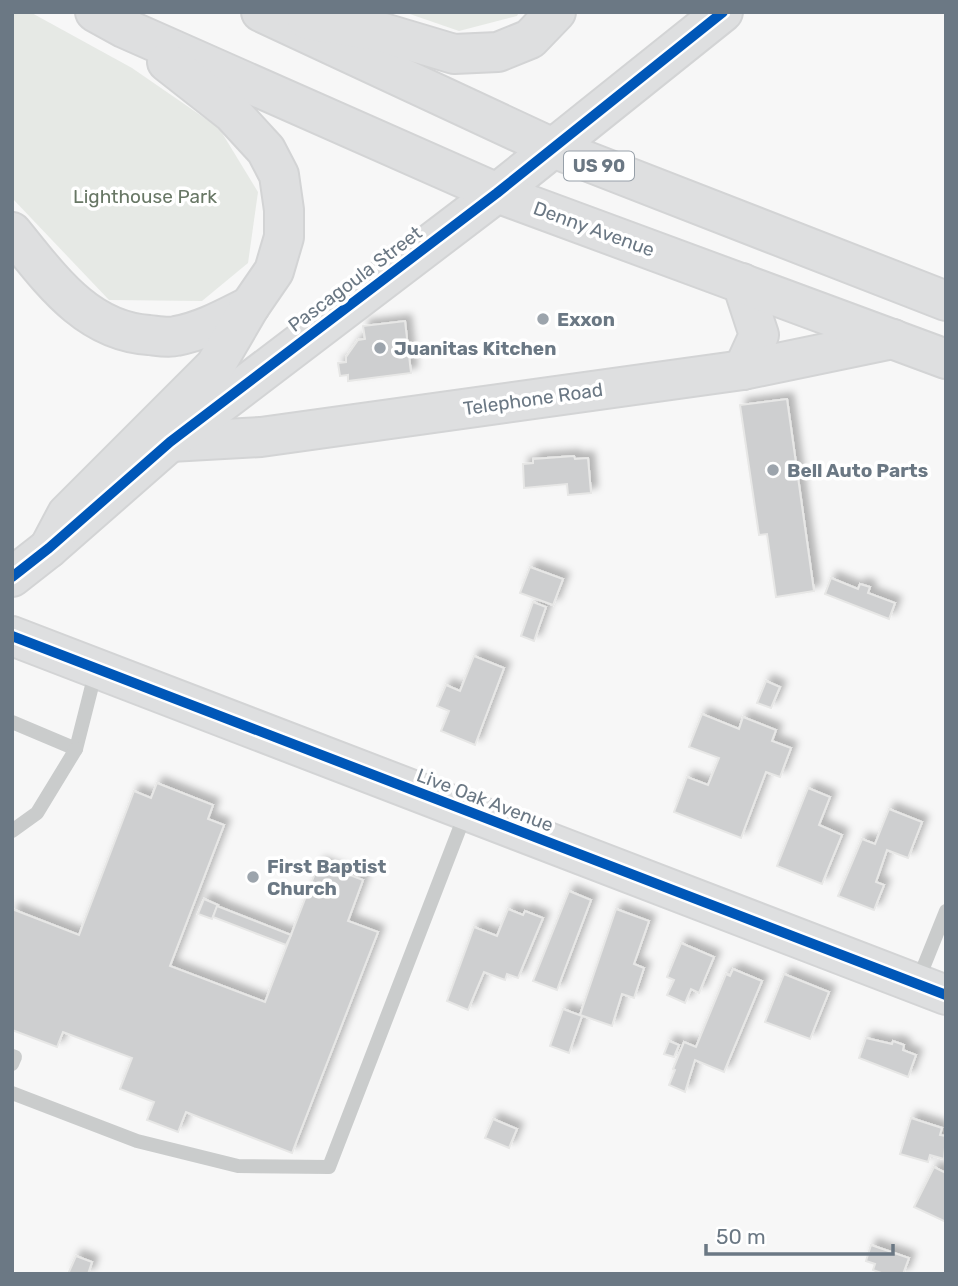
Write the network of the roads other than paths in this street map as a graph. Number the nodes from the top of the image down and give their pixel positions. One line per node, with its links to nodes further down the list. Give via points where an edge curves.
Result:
1 (261, 12): 2 (street, via 377,31 454,54 498,52 530,39); 5 (street, US 90)
2 (556, 12)
3 (723, 12): 5 (street, Pascagoula Street)
4 (110, 20): 6 (street, Denny Avenue); 10 (street, via 232,113 266,150 279,176 284,237 274,271)
5 (553, 148): 6 (street, Pascagoula Street); 9 (street, US 90)
6 (496, 193): 8 (street, Denny Avenue); 14 (street, Pascagoula Street)
7 (12, 232): 10 (street, via 60,290 89,316 131,334 173,337 211,326)
8 (742, 283): 11 (street, Denny Avenue); 13 (street, via 759,335)
9 (946, 301)
10 (250, 306): 15 (street, via 215,366 67,514)
11 (893, 339): 12 (street, Denny Avenue); 13 (street, Telephone Road)
12 (946, 359)
13 (743, 370): 14 (street, Telephone Road, via 261,437)
14 (170, 442): 15 (street, Pascagoula Street)
15 (49, 548): 16 (street, Pascagoula Street)
16 (12, 577)
17 (12, 636): 18 (street, Live Oak Avenue)
18 (96, 669): 20 (lane); 21 (street, Live Oak Avenue)
19 (12, 722): 20 (lane)
20 (76, 749): 22 (lane, via 37,813)
21 (466, 811): 24 (street, Live Oak Avenue); 27 (lane, via 329,1167 238,1166 137,1141)
22 (12, 831)
23 (946, 911): 24 (lane)
24 (931, 990)
25 (12, 1055): 26 (lane)
26 (12, 1063)
27 (12, 1093)

